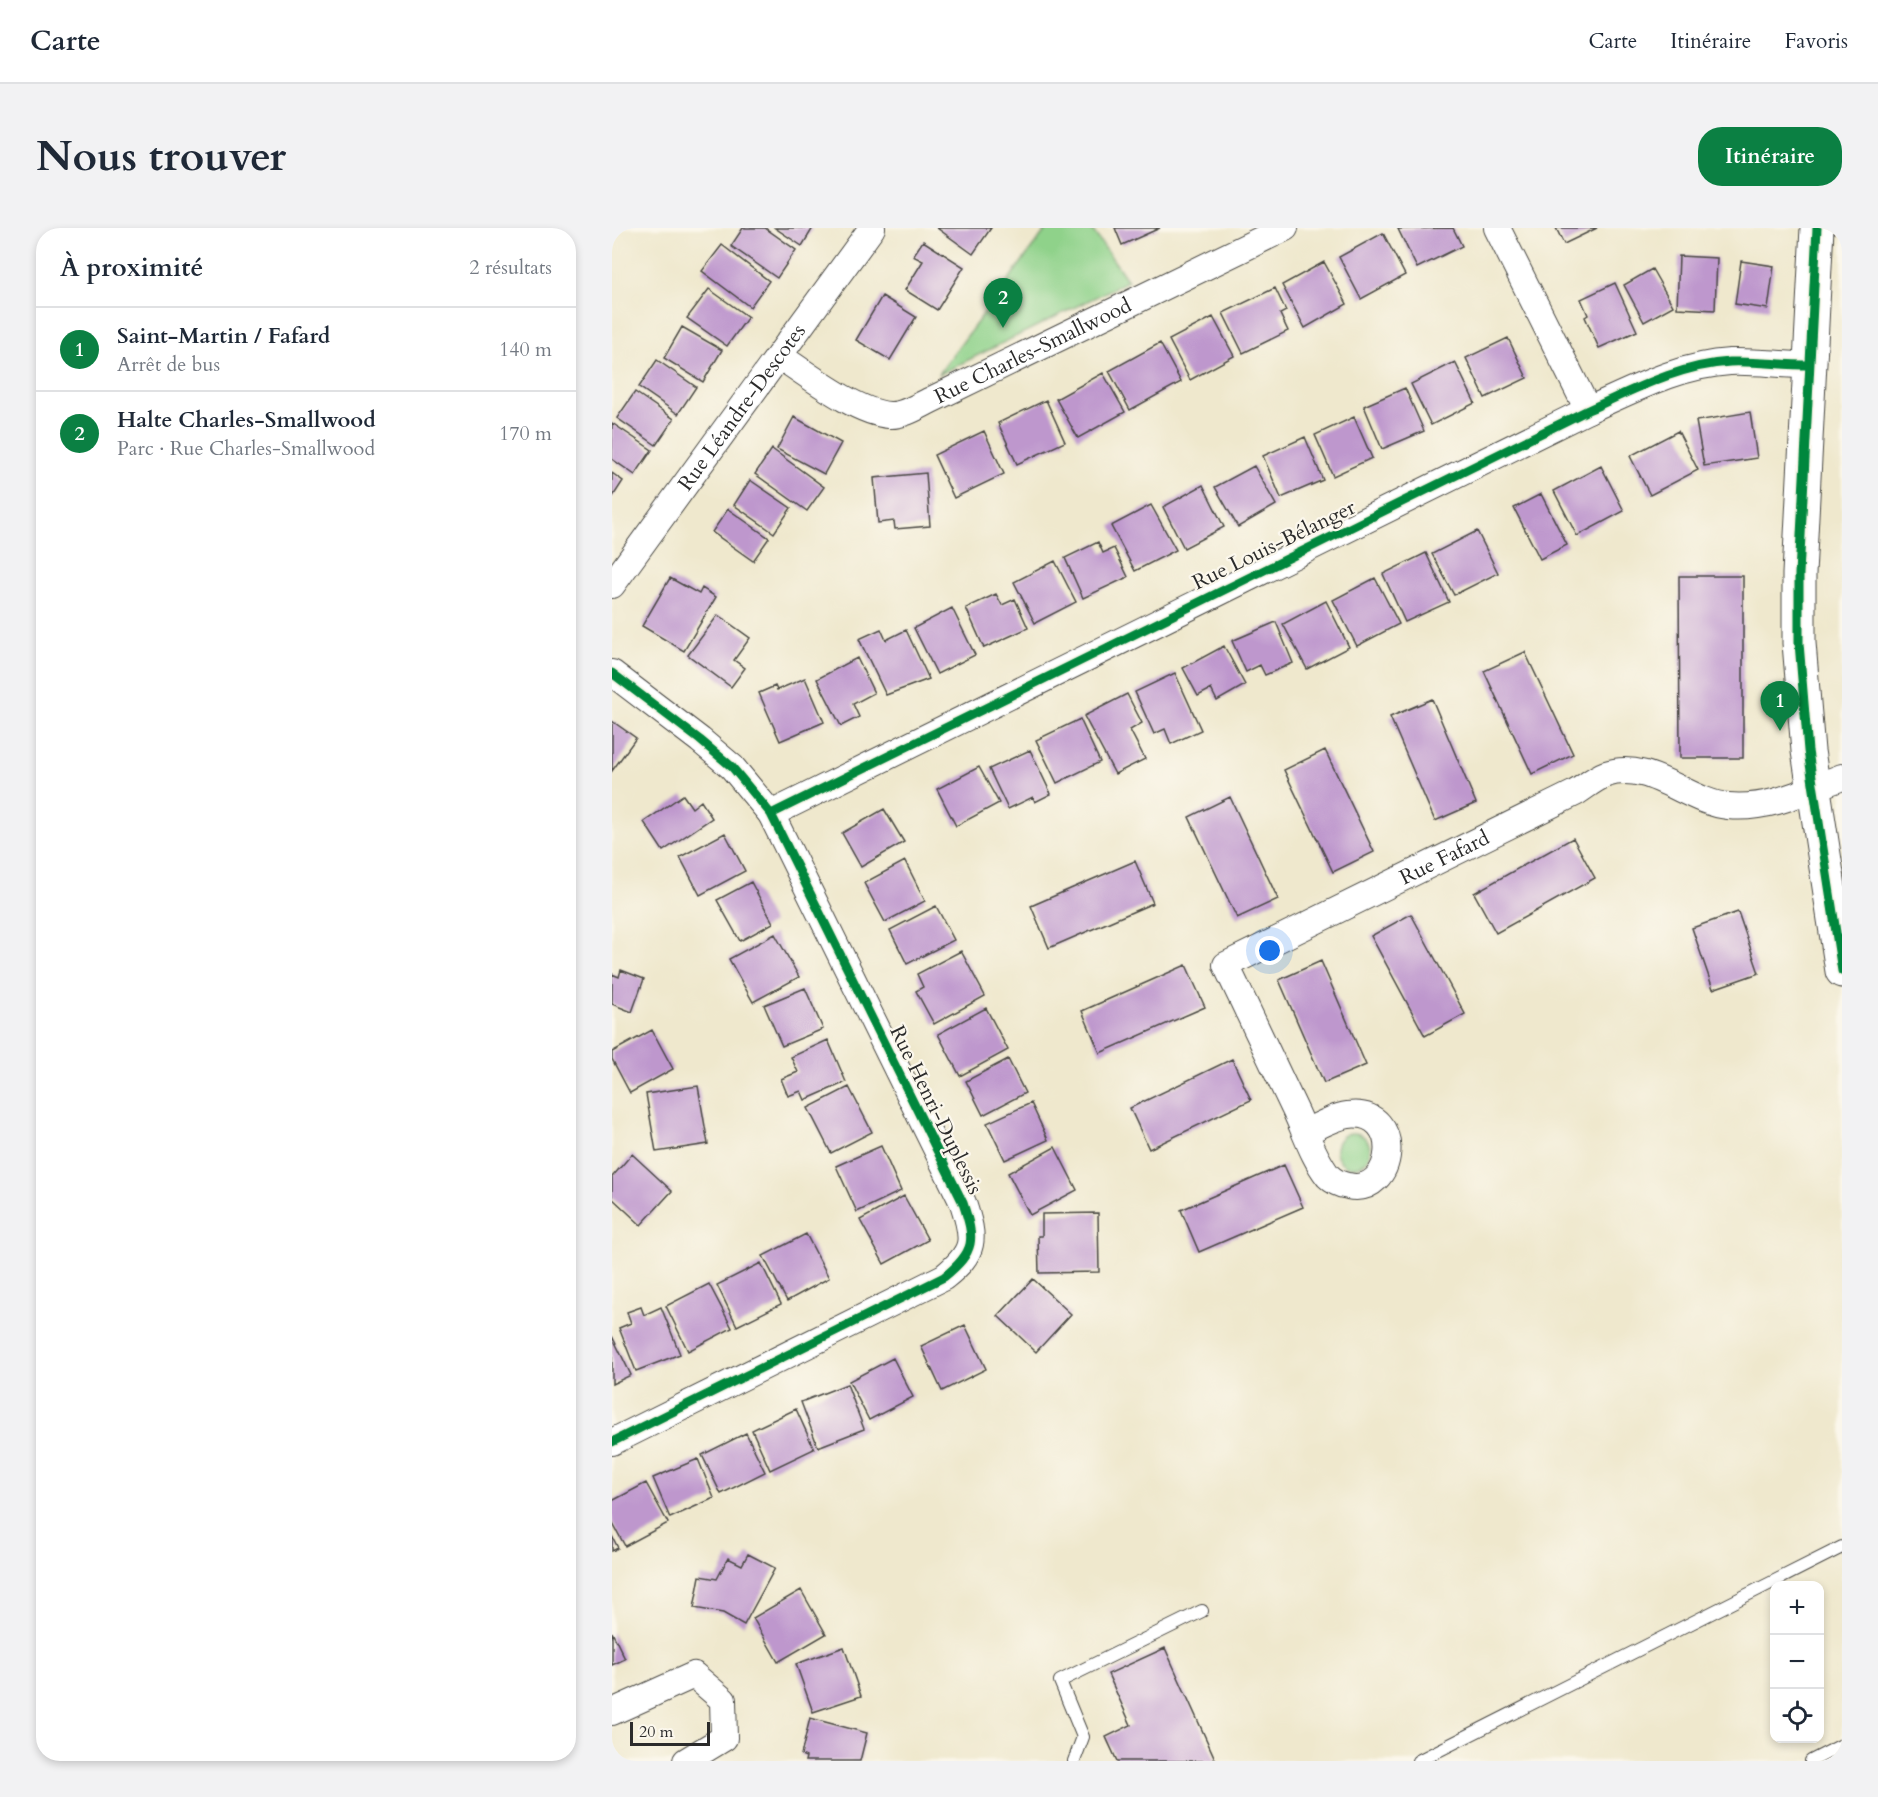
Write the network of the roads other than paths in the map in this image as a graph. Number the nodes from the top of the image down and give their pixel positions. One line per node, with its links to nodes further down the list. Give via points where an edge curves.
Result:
1 (872, 228): 5 (street, Rue Léandre-Descotes)
2 (1285, 228): 5 (street, Rue Charles-Smallwood, via 925,403 891,415 852,401)
3 (1497, 228): 7 (street)
4 (1817, 228): 6 (main road)
5 (779, 356): 8 (street, Rue Léandre-Descotes)
6 (1808, 365): 7 (street, Rue Louis-Bélanger, via 1736,362 1696,367 1662,377); 10 (main road, via 1798,612 1800,667)
7 (1588, 410): 11 (street, Rue Louis-Bélanger)
8 (612, 585)
9 (612, 673): 11 (street, Rue Henri-Duplessis, via 732,767)
10 (1828, 782): 12 (main road); 13 (street, Rue Fafard, via 1771,803 1725,806 1660,779 1616,771 1226,965)
11 (771, 814): 14 (street, Rue Henri-Duplessis, via 963,1203 971,1227 971,1243 963,1262 945,1277)
12 (1842, 971)
13 (1306, 1132)
14 (612, 1442)
15 (1842, 1546): 21 (lane)
16 (1202, 1611): 20 (lane, via 1060,1681 1083,1737)
17 (612, 1712): 19 (street, via 694,1675 723,1700 724,1738)
18 (1842, 1745): 22 (lane)
19 (686, 1761)
20 (1074, 1761)
21 (1418, 1761)
22 (1811, 1761)

